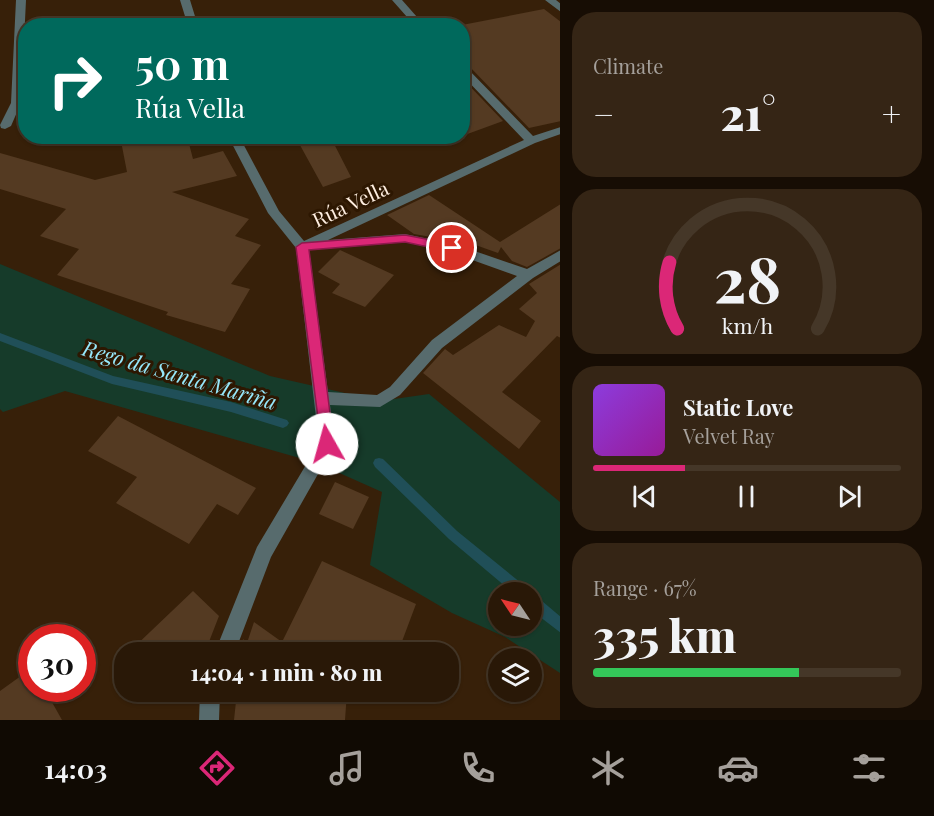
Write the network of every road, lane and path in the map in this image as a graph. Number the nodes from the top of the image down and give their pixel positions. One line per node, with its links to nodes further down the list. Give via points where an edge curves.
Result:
1 (21, 0): 4 (street)
2 (185, 0): 5 (street)
3 (397, 0): 6 (street)
4 (20, 18)
5 (191, 18)
6 (414, 18)
7 (18, 62): 9 (street, via 16,103)
8 (470, 77): 11 (street)
9 (5, 126)
10 (560, 130): 11 (street, Rúa Vella)
11 (531, 141): 13 (street, Rúa Vella)
12 (237, 144): 13 (street, via 274,213)
13 (302, 247): 15 (street, Rúa Vella, via 405,238 452,248); 16 (street)
14 (560, 255): 15 (street)
15 (528, 275): 16 (street, via 437,344 395,391 380,401)
16 (321, 398): 17 (street, via 327,444 263,553)
17 (229, 642)
18 (210, 702): 19 (street)
19 (209, 720)

